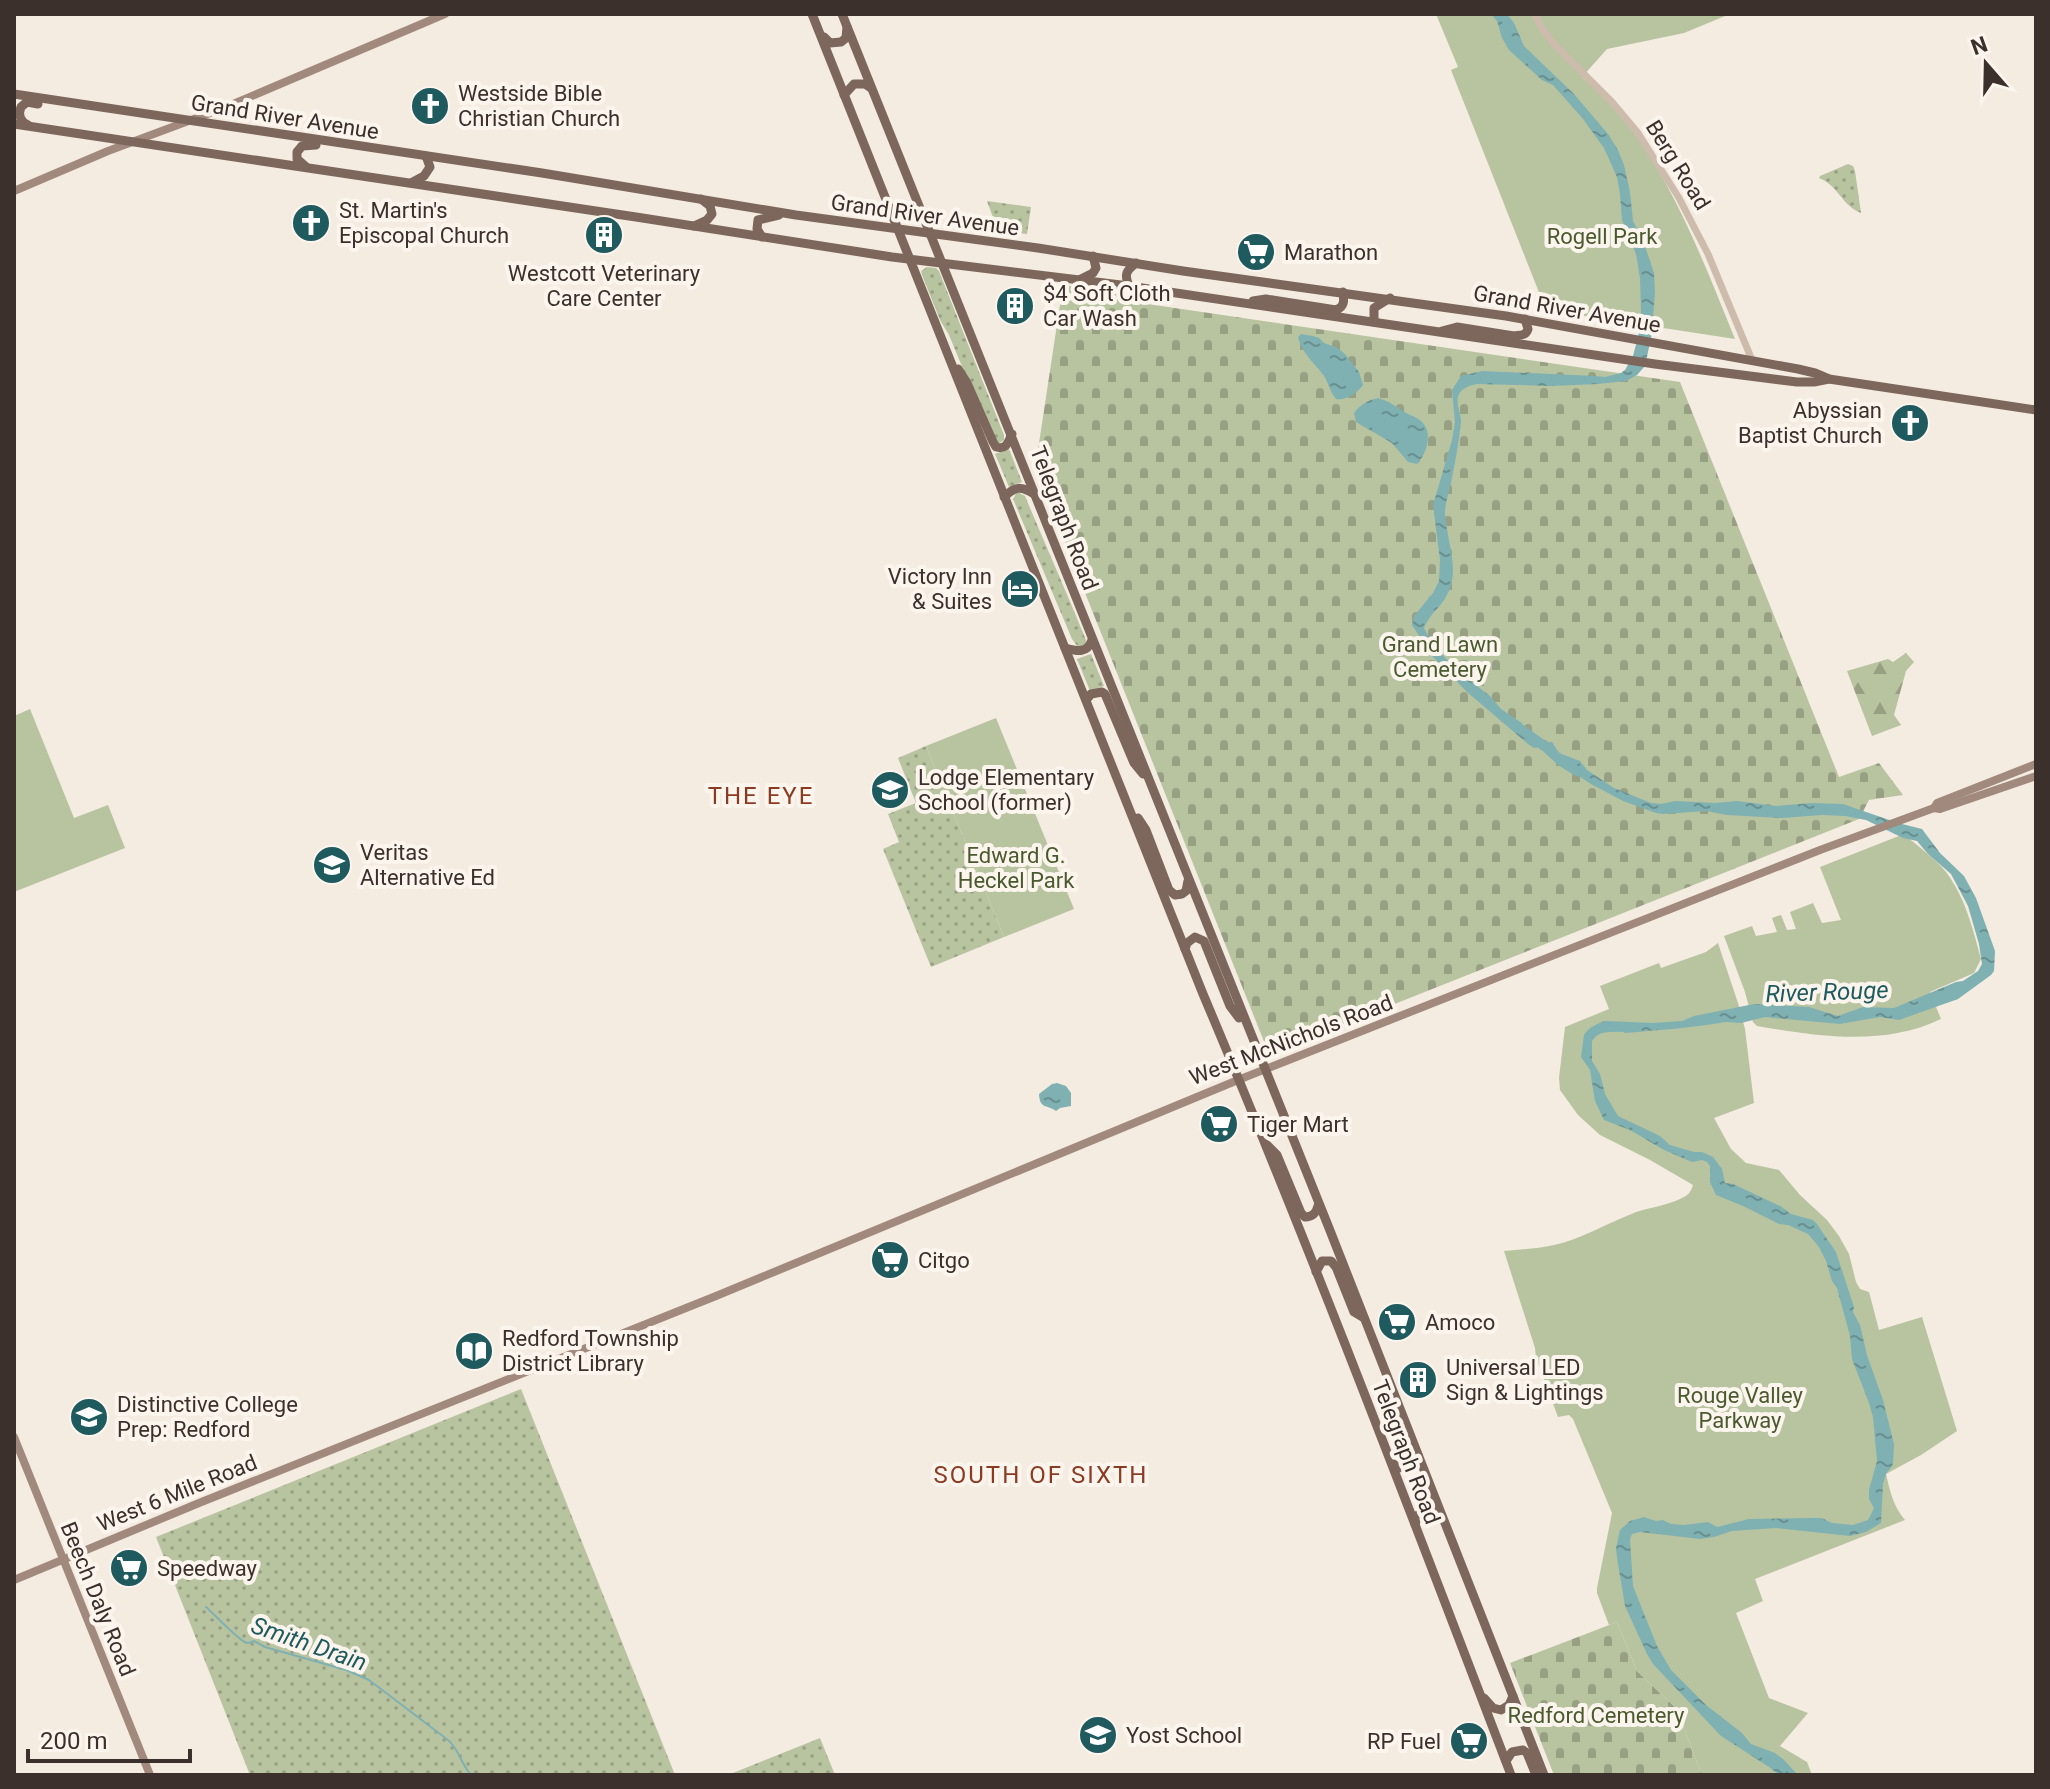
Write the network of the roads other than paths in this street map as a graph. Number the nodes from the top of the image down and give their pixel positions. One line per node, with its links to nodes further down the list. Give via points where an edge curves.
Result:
1 (445, 14): 11 (main road)
2 (812, 14): 6 (main road, Telegraph Road)
3 (842, 14): 5 (main road, Telegraph Road)
4 (1535, 14): 40 (street, Berg Road, via 1554,44 1638,133 1679,198)
5 (847, 27): 6 (main road, via 841,42 830,43); 7 (main road, Telegraph Road)
6 (821, 35): 9 (main road, Telegraph Road)
7 (871, 88): 9 (main road, via 854,84); 24 (main road, Telegraph Road)
8 (14, 94): 10 (main road, Grand River Avenue)
9 (844, 95): 23 (main road, Telegraph Road)
10 (69, 102): 11 (main road, Grand River Avenue); 13 (main road, via 23,104 20,119)
11 (192, 120): 14 (main road); 15 (main road, Grand River Avenue)
12 (14, 124): 13 (main road, Grand River Avenue)
13 (34, 127): 14 (main road, Grand River Avenue)
14 (133, 142): 17 (main road, Grand River Avenue); 19 (main road)
15 (337, 144): 16 (main road, Grand River Avenue); 17 (main road, via 299,148 297,159)
16 (426, 156): 18 (main road, via 430,167); 20 (main road, Grand River Avenue)
17 (308, 168): 18 (main road, Grand River Avenue)
18 (411, 183): 22 (main road, Grand River Avenue)
19 (14, 191)
20 (701, 199): 21 (main road, Grand River Avenue); 22 (main road, via 712,214)
21 (782, 213): 23 (main road, Grand River Avenue); 25 (main road, via 758,220)
22 (694, 226): 25 (main road, Grand River Avenue)
23 (898, 230): 24 (main road, Grand River Avenue); 27 (main road, Telegraph Road)
24 (931, 234): 26 (main road, Grand River Avenue); 28 (main road, Telegraph Road)
25 (762, 237): 27 (main road, Grand River Avenue)
26 (1093, 256): 29 (main road, Grand River Avenue); 30 (main road, via 1096,268)
27 (909, 259): 28 (main road, Grand River Avenue); 38 (main road, Telegraph Road)
28 (942, 263): 30 (main road, Grand River Avenue); 45 (main road, Telegraph Road)
29 (1136, 263): 31 (main road, via 1126,272); 32 (main road, Grand River Avenue)
30 (1079, 280): 31 (main road, Grand River Avenue)
31 (1129, 286): 34 (main road, Grand River Avenue)
32 (1343, 292): 33 (main road, Grand River Avenue); 34 (main road, via 1344,303 1336,310 1266,299)
33 (1390, 298): 35 (main road, Grand River Avenue); 36 (main road, via 1374,308)
34 (1238, 302): 36 (main road, Grand River Avenue)
35 (1525, 319): 37 (main road, via 1528,329 1522,335 1457,327); 39 (main road, Grand River Avenue)
36 (1374, 322): 37 (main road, Grand River Avenue)
37 (1439, 332): 41 (main road, Grand River Avenue)
38 (947, 353): 45 (main road, via 996,447 1007,445); 47 (main road, Telegraph Road)
39 (1728, 356): 40 (main road, Grand River Avenue); 41 (main road)
40 (1752, 360): 42 (main road); 43 (main road, Grand River Avenue)
41 (1724, 373): 42 (main road, Grand River Avenue)
42 (1754, 376): 43 (main road, Grand River Avenue, via 1797,382)
43 (1829, 379): 44 (main road, Grand River Avenue)
44 (2036, 410)
45 (1012, 434): 46 (main road, Telegraph Road)
46 (1034, 494): 47 (main road, via 1017,488); 48 (main road, Telegraph Road)
47 (1004, 497): 49 (main road, Telegraph Road)
48 (1092, 640): 49 (main road, via 1085,650); 53 (main road, Telegraph Road)
49 (1065, 648): 50 (main road, Telegraph Road)
50 (1086, 700): 53 (main road, via 1095,692 1105,694 1134,763); 54 (main road, Telegraph Road)
51 (2036, 764): 55 (main road, West McNichols Road)
52 (2036, 776): 55 (main road, West McNichols Road)
53 (1148, 780): 56 (main road, Telegraph Road)
54 (1126, 798): 56 (main road, via 1146,830 1169,890 1185,893); 57 (main road, Telegraph Road)
55 (1934, 808): 59 (main road, West McNichols Road)
56 (1188, 881): 58 (main road, Telegraph Road)
57 (1186, 953): 58 (main road, Telegraph Road, via 1187,943 1195,937 1204,941 1230,1006); 60 (main road, Telegraph Road)
58 (1251, 1036): 59 (main road, Telegraph Road)
59 (1265, 1070): 60 (main road, West McNichols Road); 62 (main road, Telegraph Road)
60 (1238, 1080): 61 (main road, Telegraph Road); 64 (main road, West McNichols Road)
61 (1265, 1142): 62 (main road, Telegraph Road, via 1277,1155 1301,1213 1312,1216); 63 (main road, Telegraph Road)
62 (1318, 1206): 65 (main road, Telegraph Road)
63 (1316, 1272): 65 (main road, via 1322,1261 1331,1261 1354,1312); 68 (main road, Telegraph Road)
64 (666, 1315): 71 (main road, West 6 Mile Road)
65 (1364, 1318): 67 (main road, Telegraph Road)
66 (14, 1437): 71 (main road, Beech Daly Road)
67 (1418, 1455): 68 (main road, via 1404,1467); 69 (main road, Telegraph Road)
68 (1392, 1463): 70 (main road, Telegraph Road)
69 (1441, 1514): 70 (main road, via 1425,1511); 74 (main road, Telegraph Road)
70 (1415, 1524): 73 (main road, Telegraph Road)
71 (62, 1559): 72 (main road, West 6 Mile Road); 76 (main road, Beech Daly Road)
72 (14, 1580)
73 (1479, 1692): 74 (main road, via 1497,1710 1507,1707); 75 (main road, Telegraph Road)
74 (1513, 1696): 79 (main road, Telegraph Road)
75 (1506, 1761): 77 (main road, Telegraph Road); 78 (main road, via 1512,1752 1523,1750)
76 (150, 1775)
77 (1511, 1775)
78 (1536, 1775)
79 (1544, 1775)

